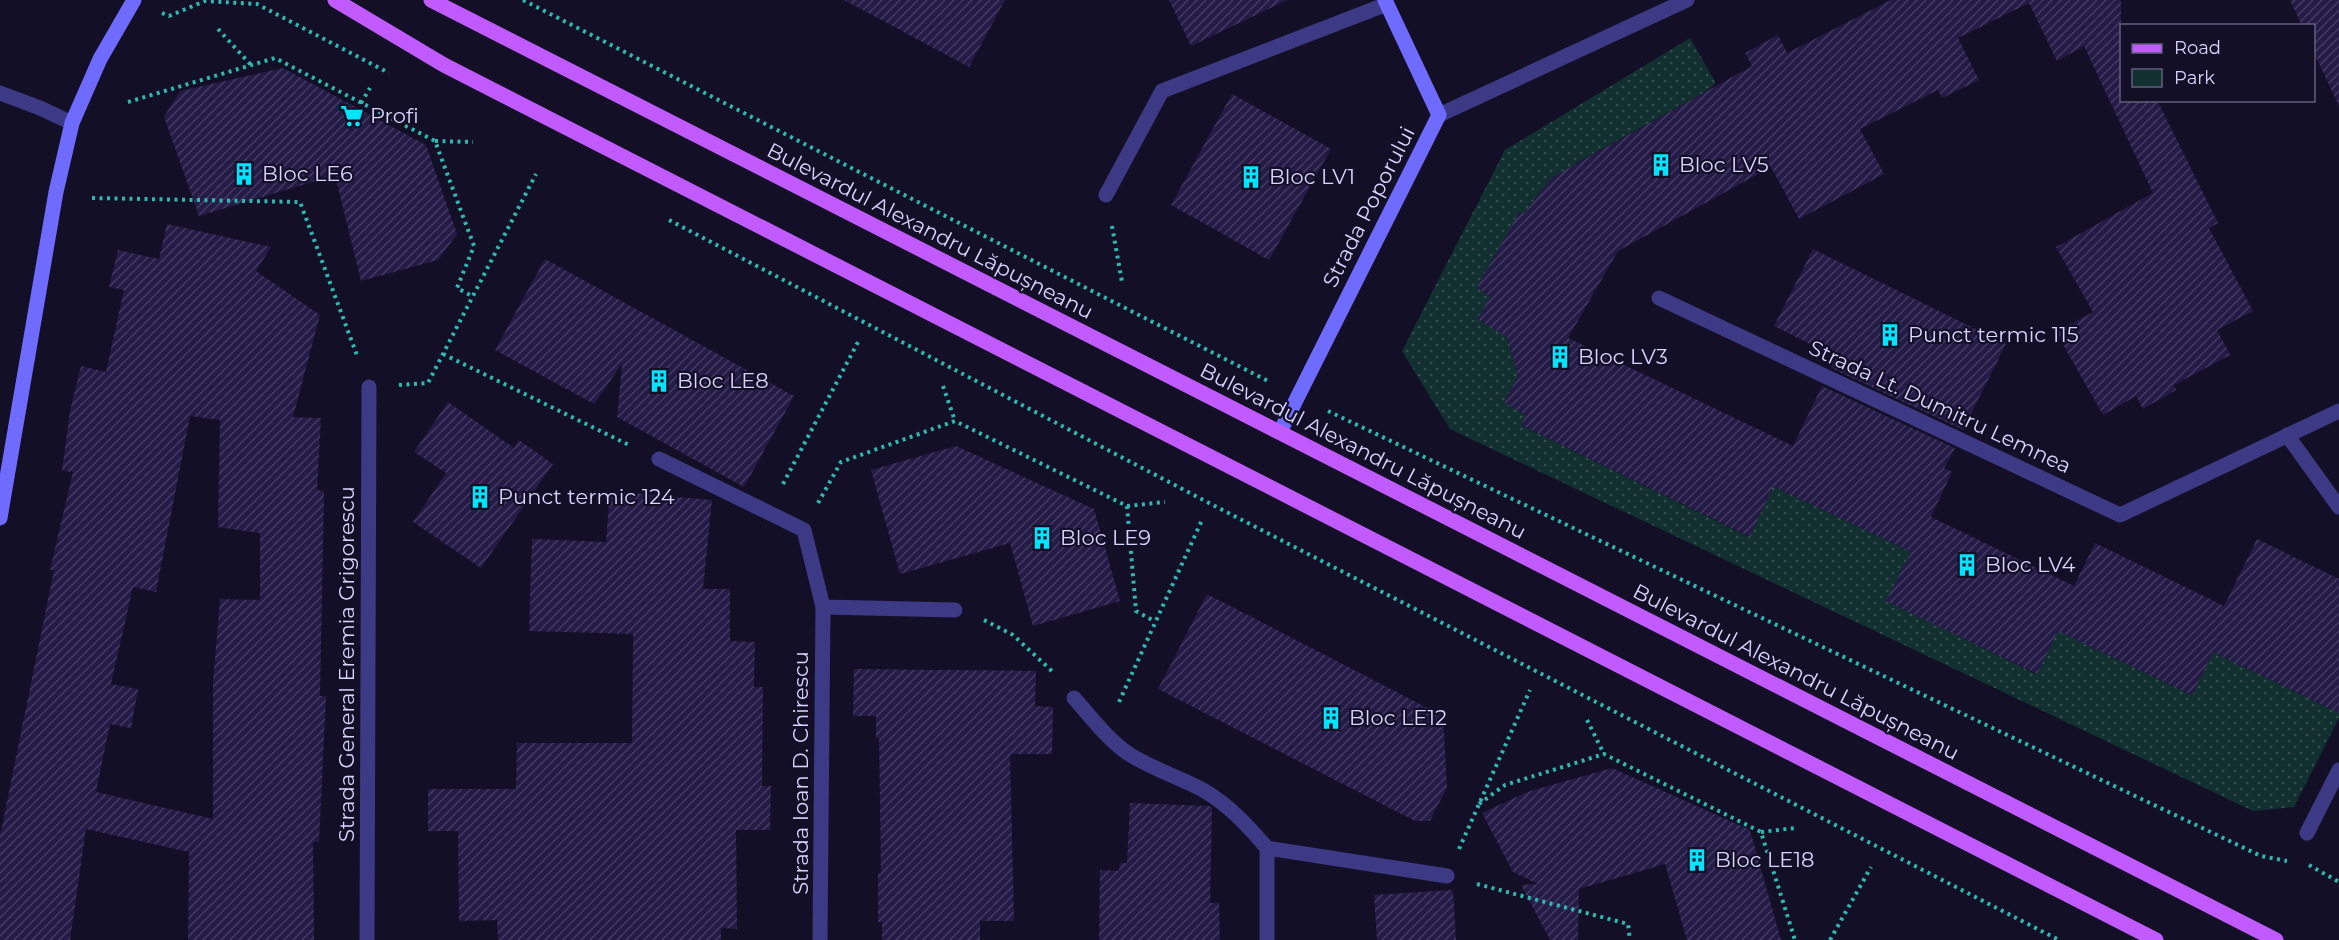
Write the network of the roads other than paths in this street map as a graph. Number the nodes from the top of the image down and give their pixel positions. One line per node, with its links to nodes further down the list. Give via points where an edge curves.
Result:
1 (134, 0): 8 (street, via 100,59)
2 (335, 0): 28 (main road, via 455,70)
3 (431, 0): 13 (main road, Bulevardul Alexandru Lăpușneanu)
4 (1687, 0): 7 (street)
5 (1386, 2): 7 (street, Strada Poporului); 9 (street, via 1162,91)
6 (0, 93): 8 (street)
7 (1439, 115): 13 (street, Strada Poporului)
8 (72, 123): 17 (street, via 56,192)
9 (1106, 195)
10 (1659, 298): 14 (street, Strada Lt. Dumitru Lemnea, via 2120,515)
11 (369, 387): 25 (street, Strada General Eremia Grigorescu)
12 (2339, 411): 14 (street)
13 (1280, 432): 29 (main road, Bulevardul Alexandru Lăpușneanu)
14 (2287, 435): 16 (street)
15 (659, 459): 18 (street, Strada Ioan D. Chirescu, via 804,530)
16 (2339, 507)
17 (0, 518)
18 (823, 607): 19 (street); 26 (street, Strada Ioan D. Chirescu)
19 (955, 610)
20 (1074, 698): 23 (street, via 1126,752 1221,802)
21 (2339, 770): 22 (street)
22 (2307, 833)
23 (1267, 848): 24 (street); 27 (street)
24 (1447, 876)
25 (367, 940)
26 (820, 940)
27 (1267, 940)
28 (2156, 940)
29 (2276, 940)

